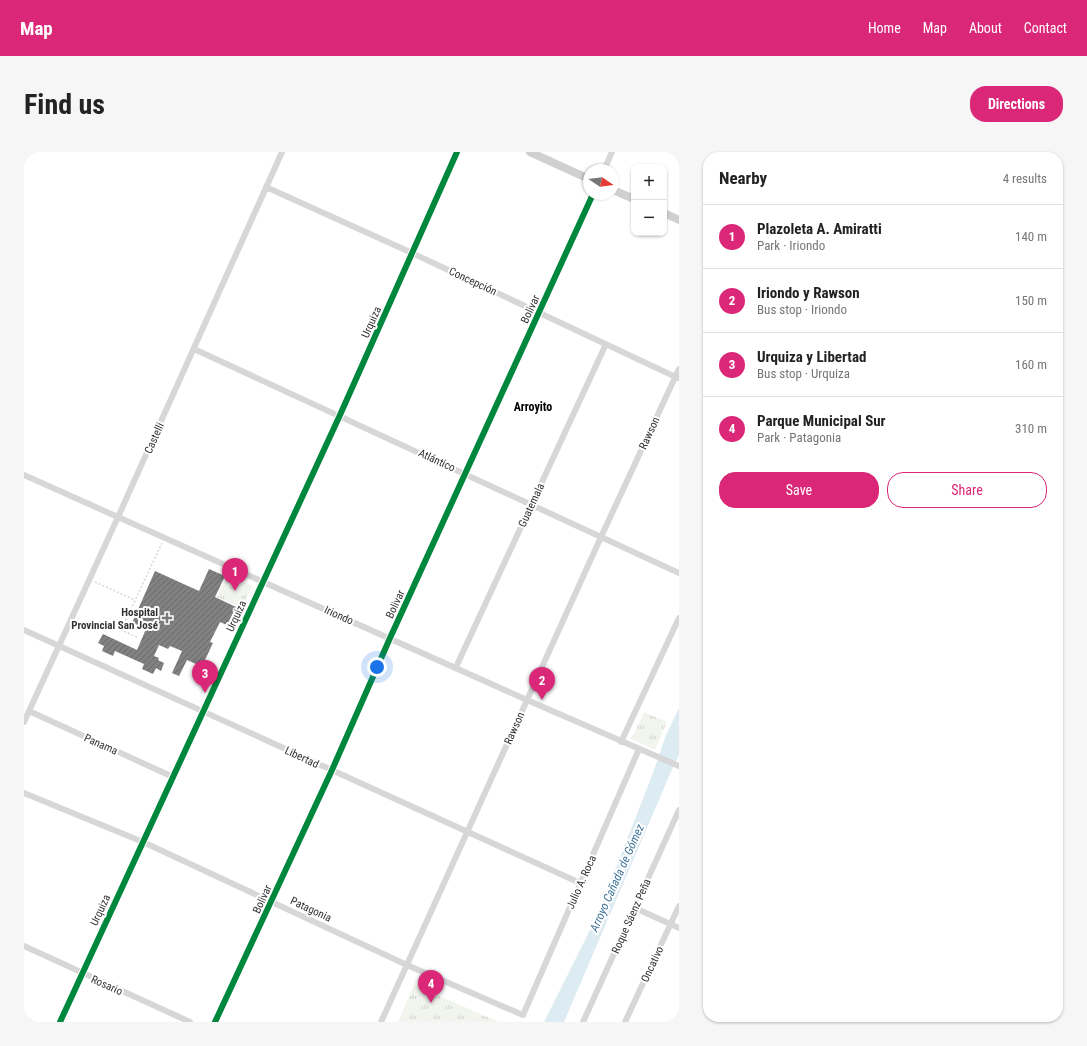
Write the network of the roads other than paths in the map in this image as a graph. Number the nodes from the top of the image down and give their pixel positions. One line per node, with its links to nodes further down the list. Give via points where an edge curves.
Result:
1 (282, 152): 7 (street, Castelli)
2 (458, 152): 13 (street, Urquiza)
3 (530, 152): 6 (main road)
4 (612, 152): 5 (street)
5 (607, 164)
6 (583, 176)
7 (266, 187): 13 (street, Concepción); 16 (street, Castelli)
8 (619, 193): 9 (main road)
9 (631, 198)
10 (590, 200): 14 (street, Bolivar)
11 (667, 214): 12 (main road)
12 (679, 220)
13 (412, 253): 14 (street, Concepción); 19 (street, Urquiza)
14 (540, 313): 15 (street, Concepción); 20 (street, Bolivar)
15 (606, 344): 18 (street, Concepción); 22 (street, Guatemala)
16 (194, 349): 19 (street, Atlántico); 23 (street, Castelli)
17 (679, 369): 18 (street, Rawson)
18 (677, 378): 24 (street, Rawson)
19 (340, 415): 20 (street, Atlántico); 26 (street, Urquiza)
20 (466, 473): 22 (street, Atlántico); 29 (street, Bolivar)
21 (24, 475): 23 (street, Iriondo)
22 (531, 504): 24 (street, Atlántico); 31 (street, Guatemala)
23 (118, 517): 26 (street, Iriondo); 30 (street, Castelli)
24 (601, 537): 25 (street, Atlántico); 32 (street, Rawson)
25 (679, 572)
26 (263, 582): 29 (street, Iriondo); 34 (street, Urquiza)
27 (679, 618): 36 (street)
28 (24, 630): 30 (street, Libertad)
29 (390, 638): 31 (street, Iriondo); 39 (street, Bolivar)
30 (59, 646): 33 (street, Castelli); 34 (street, Libertad)
31 (456, 667): 32 (street, Iriondo)
32 (527, 700): 36 (street, Iriondo); 43 (street, Rawson)
33 (29, 711): 35 (street, Castelli); 40 (street, Panama)
34 (204, 711): 39 (street, Libertad); 40 (street, Urquiza)
35 (24, 722)
36 (621, 742): 37 (street, Iriondo)
37 (639, 749): 38 (street, Iriondo); 45 (street, Julio A. Roca)
38 (679, 766)
39 (332, 770): 43 (street, Libertad); 46 (street, Bolivar)
40 (173, 777): 44 (street, Urquiza)
41 (24, 793): 44 (street, Patagonia)
42 (679, 810): 48 (street, Roque Sáenz Peña)
43 (467, 832): 45 (street, Libertad); 52 (street, Rawson)
44 (143, 842): 46 (street, Patagonia); 53 (street, Urquiza)
45 (580, 883): 54 (street, Julio A. Roca)
46 (271, 902): 52 (street, Patagonia); 57 (street, Bolivar)
47 (679, 906): 49 (street, Oncativo)
48 (635, 908): 49 (street); 59 (street, Roque Sáenz Peña)
49 (670, 924): 50 (street); 60 (street, Oncativo)
50 (679, 928)
51 (24, 946): 53 (street, Rosario)
52 (407, 965): 54 (street, Patagonia); 58 (street, Rawson)
53 (82, 974): 55 (street, Urquiza); 56 (street, Rosario)
54 (523, 1015)
55 (60, 1022)
56 (190, 1022)
57 (215, 1022)
58 (381, 1022)
59 (583, 1022)
60 (625, 1022)

